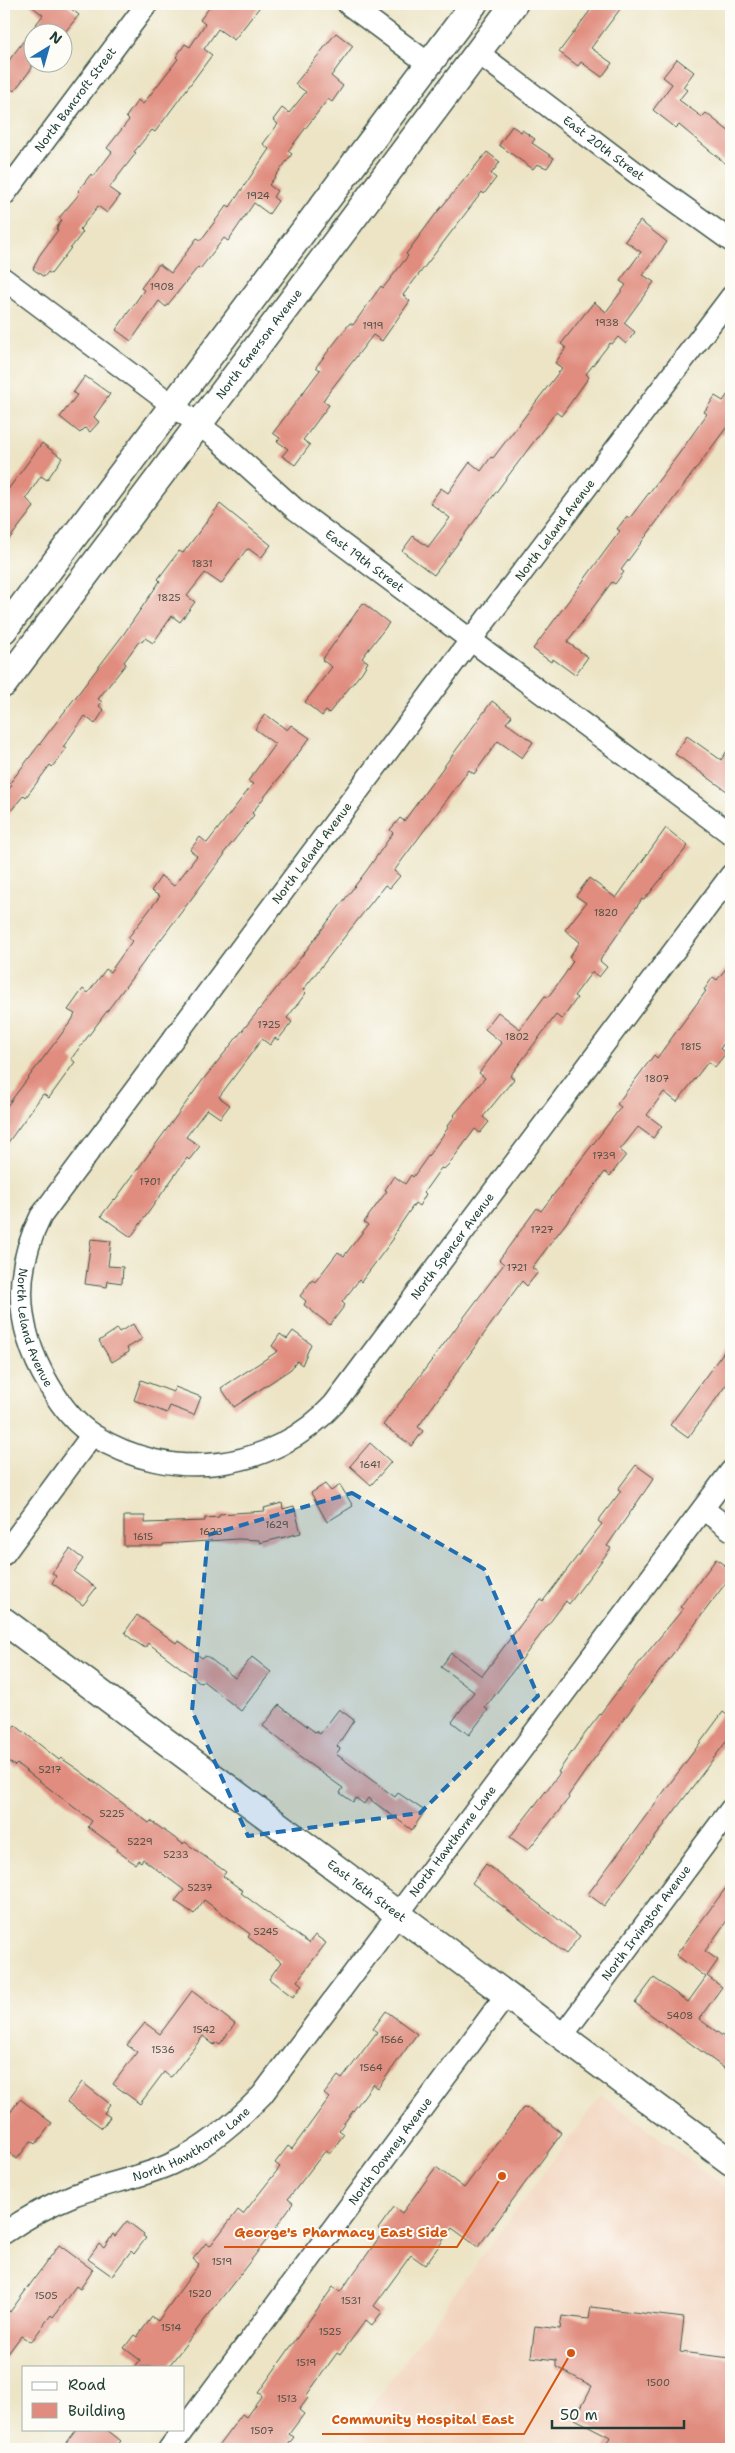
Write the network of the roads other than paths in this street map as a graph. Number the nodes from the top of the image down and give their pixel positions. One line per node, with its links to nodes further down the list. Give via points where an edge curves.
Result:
1 (146, 4): 7 (street, North Bancroft Street)
2 (348, 4): 6 (street)
3 (474, 4): 6 (main road)
4 (514, 4): 5 (main road, North Emerson Avenue)
5 (477, 52): 8 (street, East 20th Street); 12 (main road, North Emerson Avenue)
6 (429, 64): 11 (main road)
7 (4, 195)
8 (731, 241)
9 (4, 279): 11 (street, East 19th Street)
10 (731, 297): 14 (street, North Leland Avenue)
11 (173, 405): 12 (street, East 19th Street); 13 (main road)
12 (199, 424): 14 (street, East 19th Street, via 238,455 295,509); 15 (main road, North Emerson Avenue)
13 (4, 630)
14 (470, 641): 16 (street, East 19th Street); 18 (street, North Leland Avenue, via 50,1202 38,1223 28,1246 22,1278 23,1318 28,1342 40,1372 56,1397)
15 (4, 684)
16 (731, 834)
17 (731, 875): 18 (street, North Spencer Avenue, via 322,1417 296,1437 266,1452 202,1466 145,1459 121,1451)
18 (92, 1435): 22 (street)
19 (731, 1471): 20 (street, North Hawthorne Lane)
20 (703, 1509): 21 (street); 25 (street, North Hawthorne Lane)
21 (731, 1530)
22 (4, 1554)
23 (4, 1621): 25 (main road, East 16th Street)
24 (730, 1814): 27 (street, North Irvington Avenue)
25 (399, 1914): 26 (main road, East 16th Street); 29 (street, North Hawthorne Lane, via 273,2082 220,2134 171,2164 72,2196)
26 (507, 1994): 27 (main road, East 16th Street); 30 (street, North Downey Avenue)
27 (562, 2036): 28 (main road, East 16th Street)
28 (731, 2162)
29 (4, 2233)
30 (185, 2427)
31 (183, 2430): 32 (street, North Downey Avenue)
32 (169, 2449)

